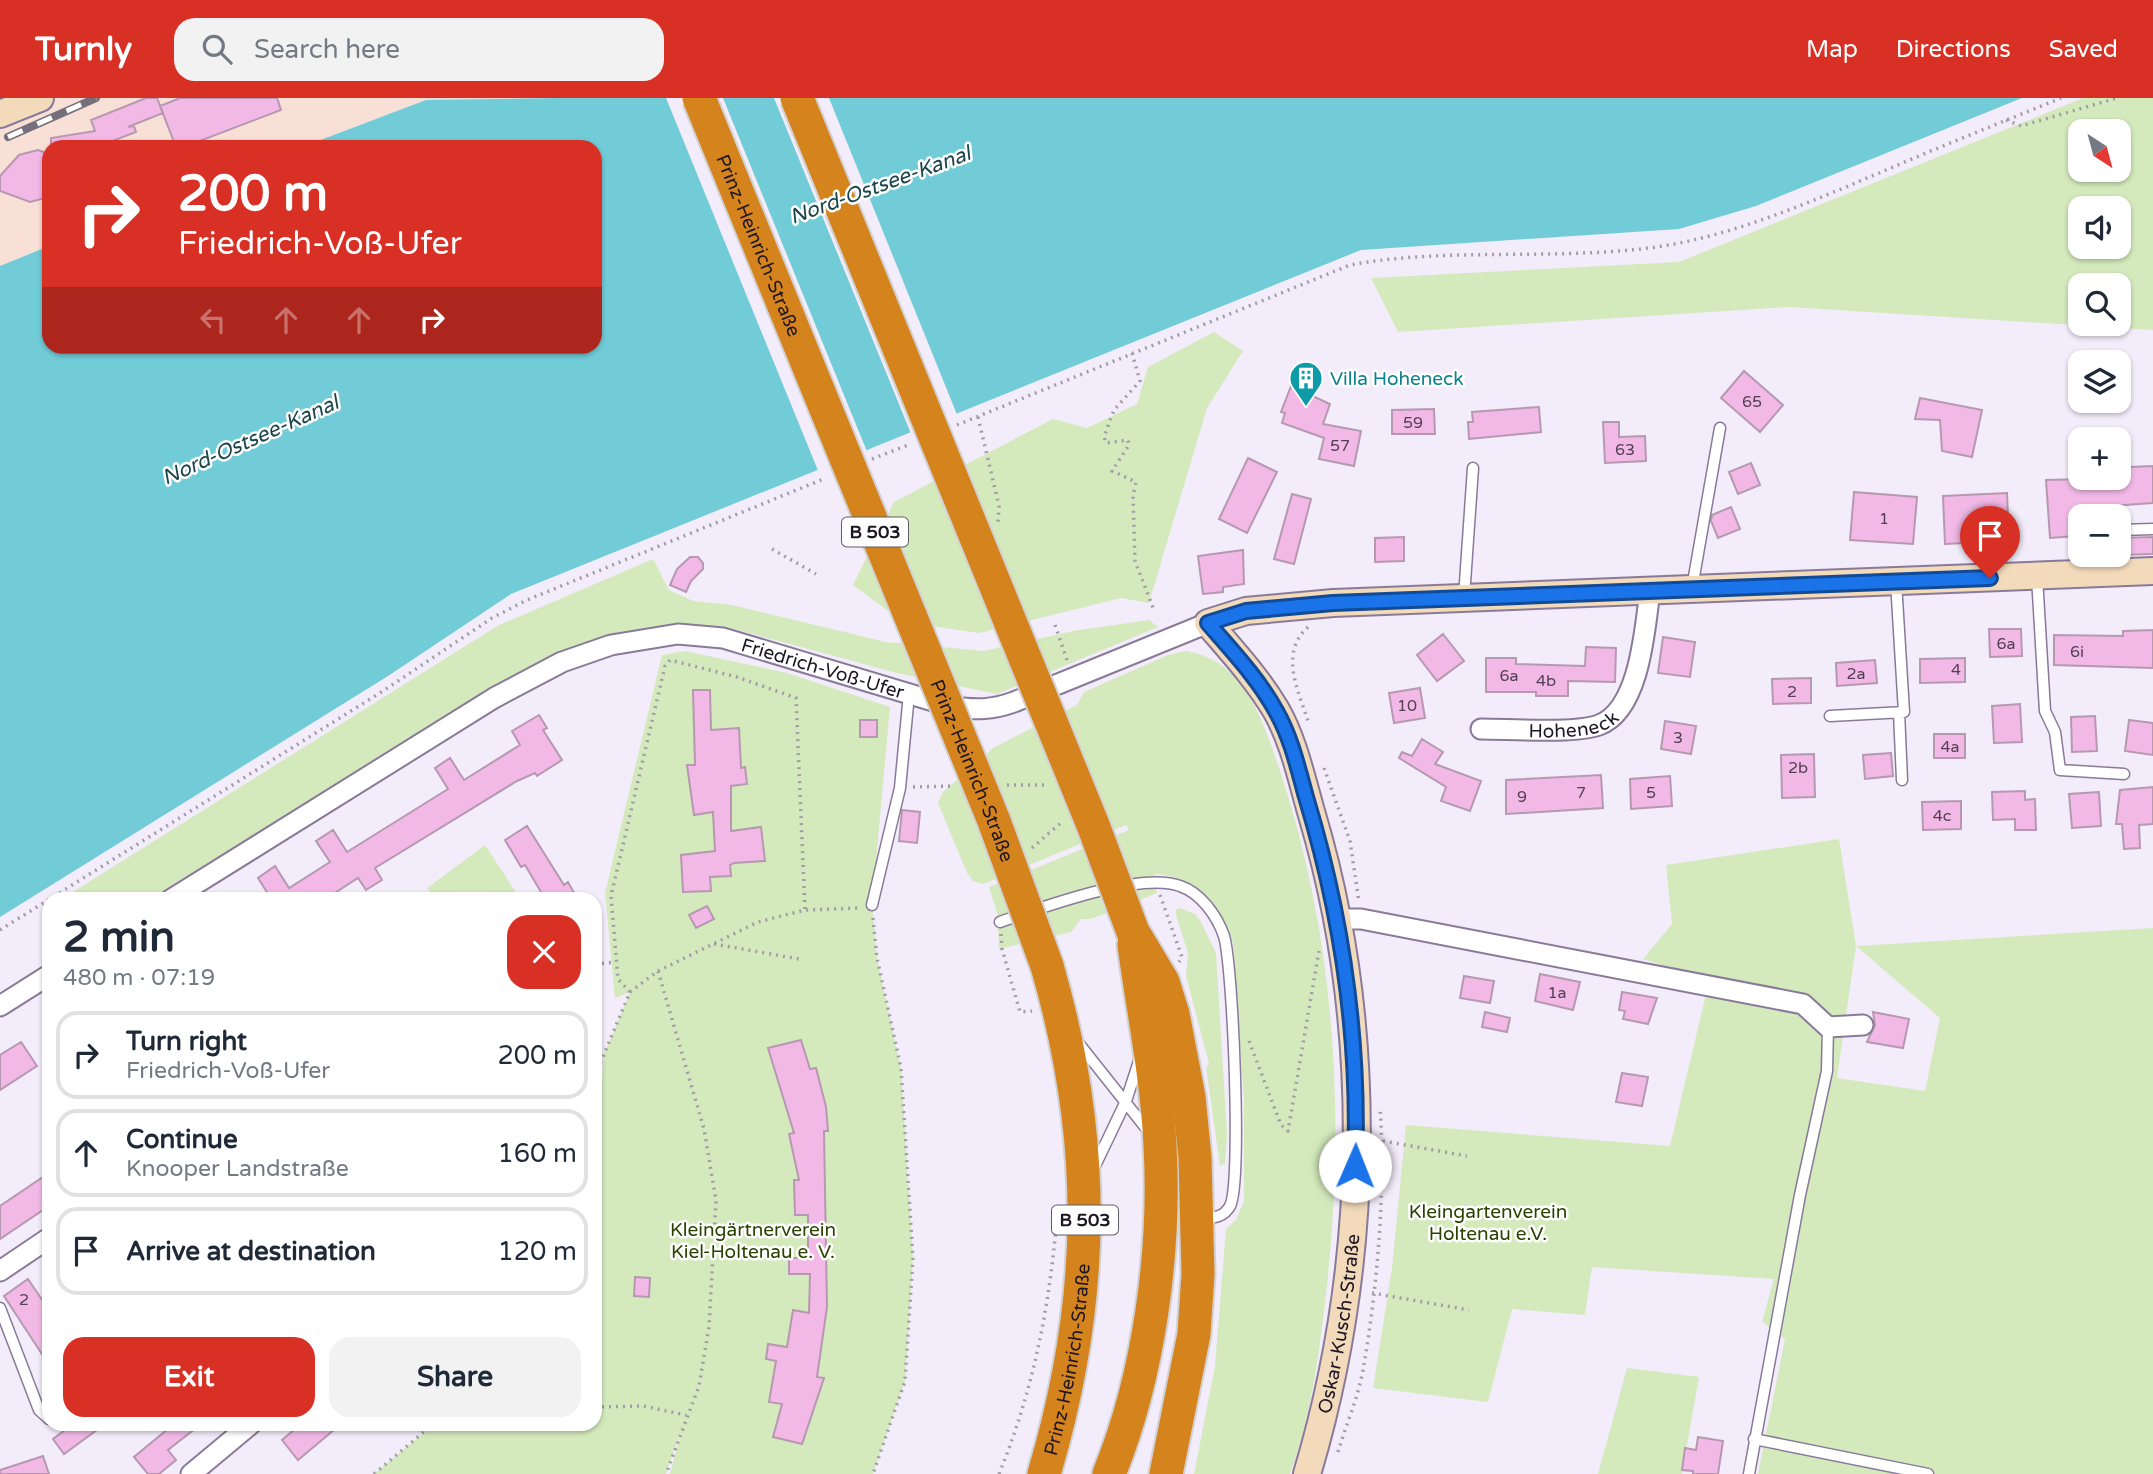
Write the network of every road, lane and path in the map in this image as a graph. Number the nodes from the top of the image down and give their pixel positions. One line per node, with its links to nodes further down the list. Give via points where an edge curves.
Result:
1 (40, 98): 6 (street)
2 (699, 98): 59 (highway, Prinz-Heinrich-Straße / B 503, bridge, via 994,821 1047,966)
3 (797, 98): 44 (highway, bridge)
4 (2061, 98): 7 (path)
5 (2117, 98): 7 (path, via 2021,127)
6 (0, 114)
7 (2006, 120): 8 (path, via 1776,214 1703,237 1614,250 1411,257 1357,264)
8 (1132, 353): 9 (path); 25 (path, via 1140,381 1114,410 1104,437 1106,443 1128,440 1112,471 1136,482 1135,561)
9 (954, 426)
10 (1720, 428): 22 (lane)
11 (916, 441): 12 (path)
12 (867, 461)
13 (1473, 468): 24 (lane)
14 (830, 476): 36 (path, via 527,600)
15 (2153, 528): 16 (lane)
16 (2131, 529)
17 (772, 549): 19 (path)
18 (2153, 571): 20 (street, Friedrich-Voß-Ufer, via 2091,570)
19 (816, 574)
20 (2037, 577): 21 (street, Friedrich-Voß-Ufer); 33 (lane, via 2045,711 2056,732 2060,770)
21 (1896, 581): 22 (street, Friedrich-Voß-Ufer); 30 (lane, via 1903,712)
22 (1692, 588): 23 (street, Friedrich-Voß-Ufer)
23 (1650, 590): 24 (street, Friedrich-Voß-Ufer); 32 (street, Hoheneck, via 1632,688 1615,715 1591,728)
24 (1464, 597): 27 (street, Friedrich-Voß-Ufer, via 1246,611)
25 (1154, 610)
26 (1055, 625): 28 (path)
27 (1203, 625): 28 (street, Friedrich-Voß-Ufer); 41 (street, Oskar-Kusch-Straße, via 1257,681 1278,713 1319,838)
28 (1073, 676): 29 (street, Friedrich-Voß-Ufer, via 996,709 953,707)
29 (909, 694): 37 (street, Friedrich-Voß-Ufer, via 723,638 678,634 611,645 562,662 494,698); 39 (lane, via 900,788)
30 (1899, 712): 31 (lane); 34 (lane)
31 (1830, 716)
32 (1480, 729)
33 (2124, 774)
34 (1902, 780)
35 (1156, 883): 42 (lane, via 1078,895); 48 (path); 58 (lane, via 1196,894 1219,925 1225,940)
36 (61, 892)
37 (183, 892)
38 (42, 904): 43 (path)
39 (872, 905): 40 (path); 85 (path, via 877,958 901,1069 913,1258 905,1381)
40 (805, 910): 45 (path, via 758,922); 50 (path, via 796,698 670,660 636,780 611,896)
41 (1337, 919): 61 (street, via 1361,919 1803,1004); 90 (street, Oskar-Kusch-Straße, via 1352,1026 1353,1238 1337,1355)
42 (1000, 922)
43 (0, 930)
44 (1133, 932): 62 (highway); 69 (highway, via 1163,982 1174,1014 1190,1107)
45 (712, 944): 49 (path); 52 (path)
46 (1002, 949): 57 (path, via 1020,1012)
47 (1319, 949): 58 (path, via 1288,1131 1281,1125 1242,1023)
48 (1182, 957)
49 (799, 959)
50 (616, 962): 51 (path); 54 (path, via 618,979)
51 (602, 963)
52 (658, 971): 54 (path); 78 (path, via 704,1129 716,1200 709,1327 699,1385)
53 (42, 979): 56 (street)
54 (631, 992): 63 (path)
55 (1030, 998): 57 (path)
56 (0, 1006)
57 (1034, 1010): 59 (path)
58 (1232, 1020): 69 (lane, via 1234,1195 1224,1213)
59 (1051, 1025): 64 (lane); 68 (highway, Prinz-Heinrich-Straße / B 503, via 1080,1107)
60 (1863, 1025): 61 (street)
61 (1828, 1027): 81 (lane, via 1827,1071)
62 (1147, 1030): 64 (lane); 66 (highway)
63 (602, 1060)
64 (1126, 1101): 66 (lane); 68 (lane)
65 (1382, 1142): 67 (path)
66 (1160, 1146): 88 (highway, via 1159,1255 1151,1322)
67 (1467, 1156)
68 (1085, 1185): 87 (highway, Prinz-Heinrich-Straße / B 503, via 1079,1308 1060,1418)
69 (1199, 1218): 89 (highway, via 1194,1334)
70 (1056, 1221): 86 (path, via 1049,1303 1038,1352 1017,1430)
71 (42, 1243): 72 (street)
72 (0, 1271)
73 (1372, 1293): 75 (path)
74 (0, 1308): 77 (lane)
75 (1469, 1310)
76 (602, 1407): 78 (path, via 643,1406)
77 (42, 1413)
78 (686, 1415): 84 (path)
79 (243, 1431): 82 (street)
80 (425, 1431): 83 (path)
81 (1754, 1439): 91 (lane); 92 (lane)
82 (191, 1474)
83 (374, 1474)
84 (666, 1474)
85 (873, 1474)
86 (999, 1474)
87 (1044, 1474)
88 (1109, 1474)
89 (1166, 1474)
90 (1307, 1474)
91 (1749, 1474)
92 (1928, 1474)

